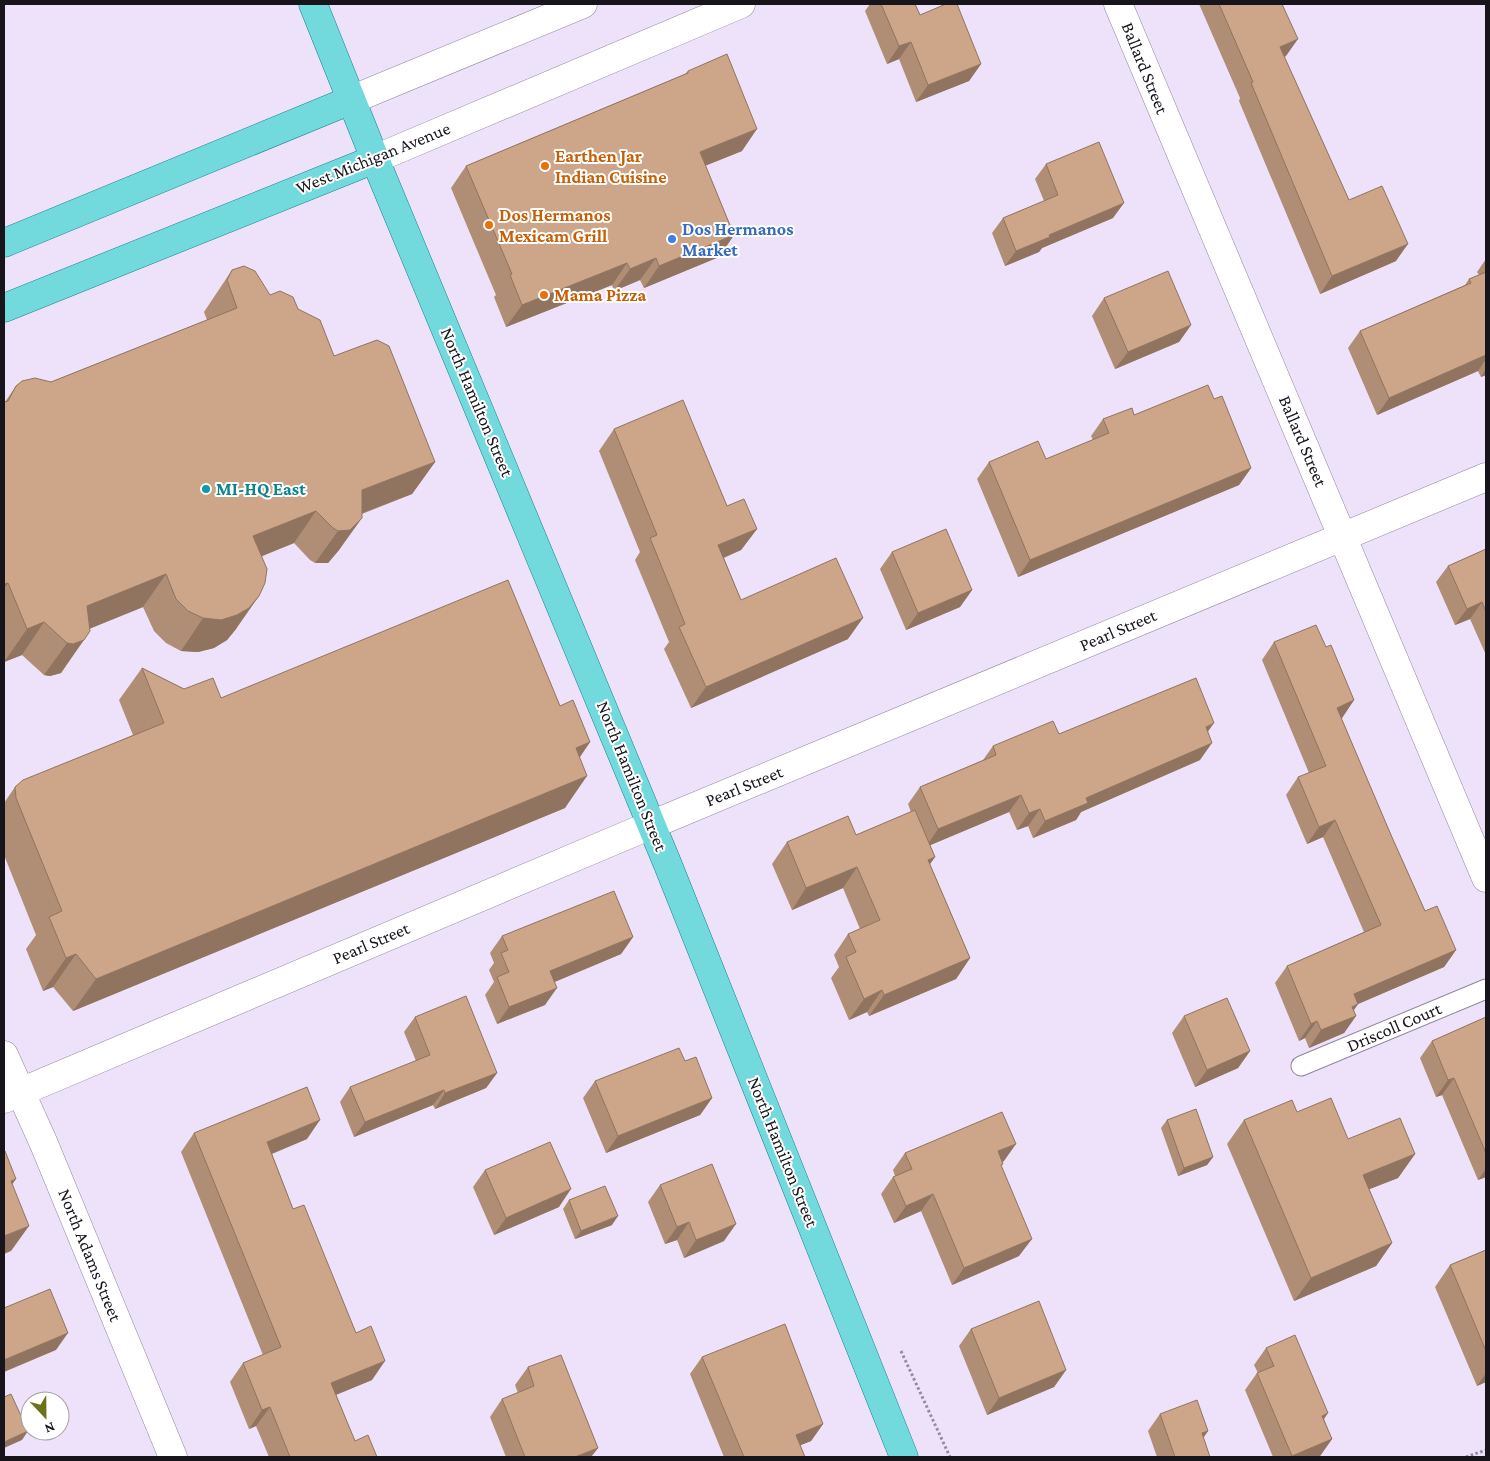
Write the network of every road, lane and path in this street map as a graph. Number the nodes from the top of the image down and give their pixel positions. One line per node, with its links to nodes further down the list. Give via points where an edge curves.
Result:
1 (313, 4): 5 (main road, North Hamilton Street)
2 (582, 4): 5 (street)
3 (741, 4): 6 (street, West Michigan Avenue)
4 (1118, 4): 10 (street, Ballard Street)
5 (351, 100): 6 (main road, North Hamilton Street); 7 (main road)
6 (375, 159): 8 (main road, West Michigan Avenue); 11 (main road, North Hamilton Street)
7 (4, 243)
8 (4, 308)
9 (1486, 477): 10 (street, Pearl Street)
10 (1343, 536): 11 (street, Pearl Street); 12 (street, Ballard Street)
11 (651, 825): 17 (street, Pearl Street); 20 (main road, North Hamilton Street)
12 (1479, 838): 13 (street, Ballard Street)
13 (1486, 878)
14 (1486, 989): 16 (lane, Driscoll Court)
15 (4, 1055): 17 (street, North Adams Street)
16 (1301, 1066)
17 (12, 1095): 19 (street, North Adams Street)
18 (1486, 1450): 21 (path)
19 (173, 1457)
20 (904, 1457)
21 (1466, 1457)

